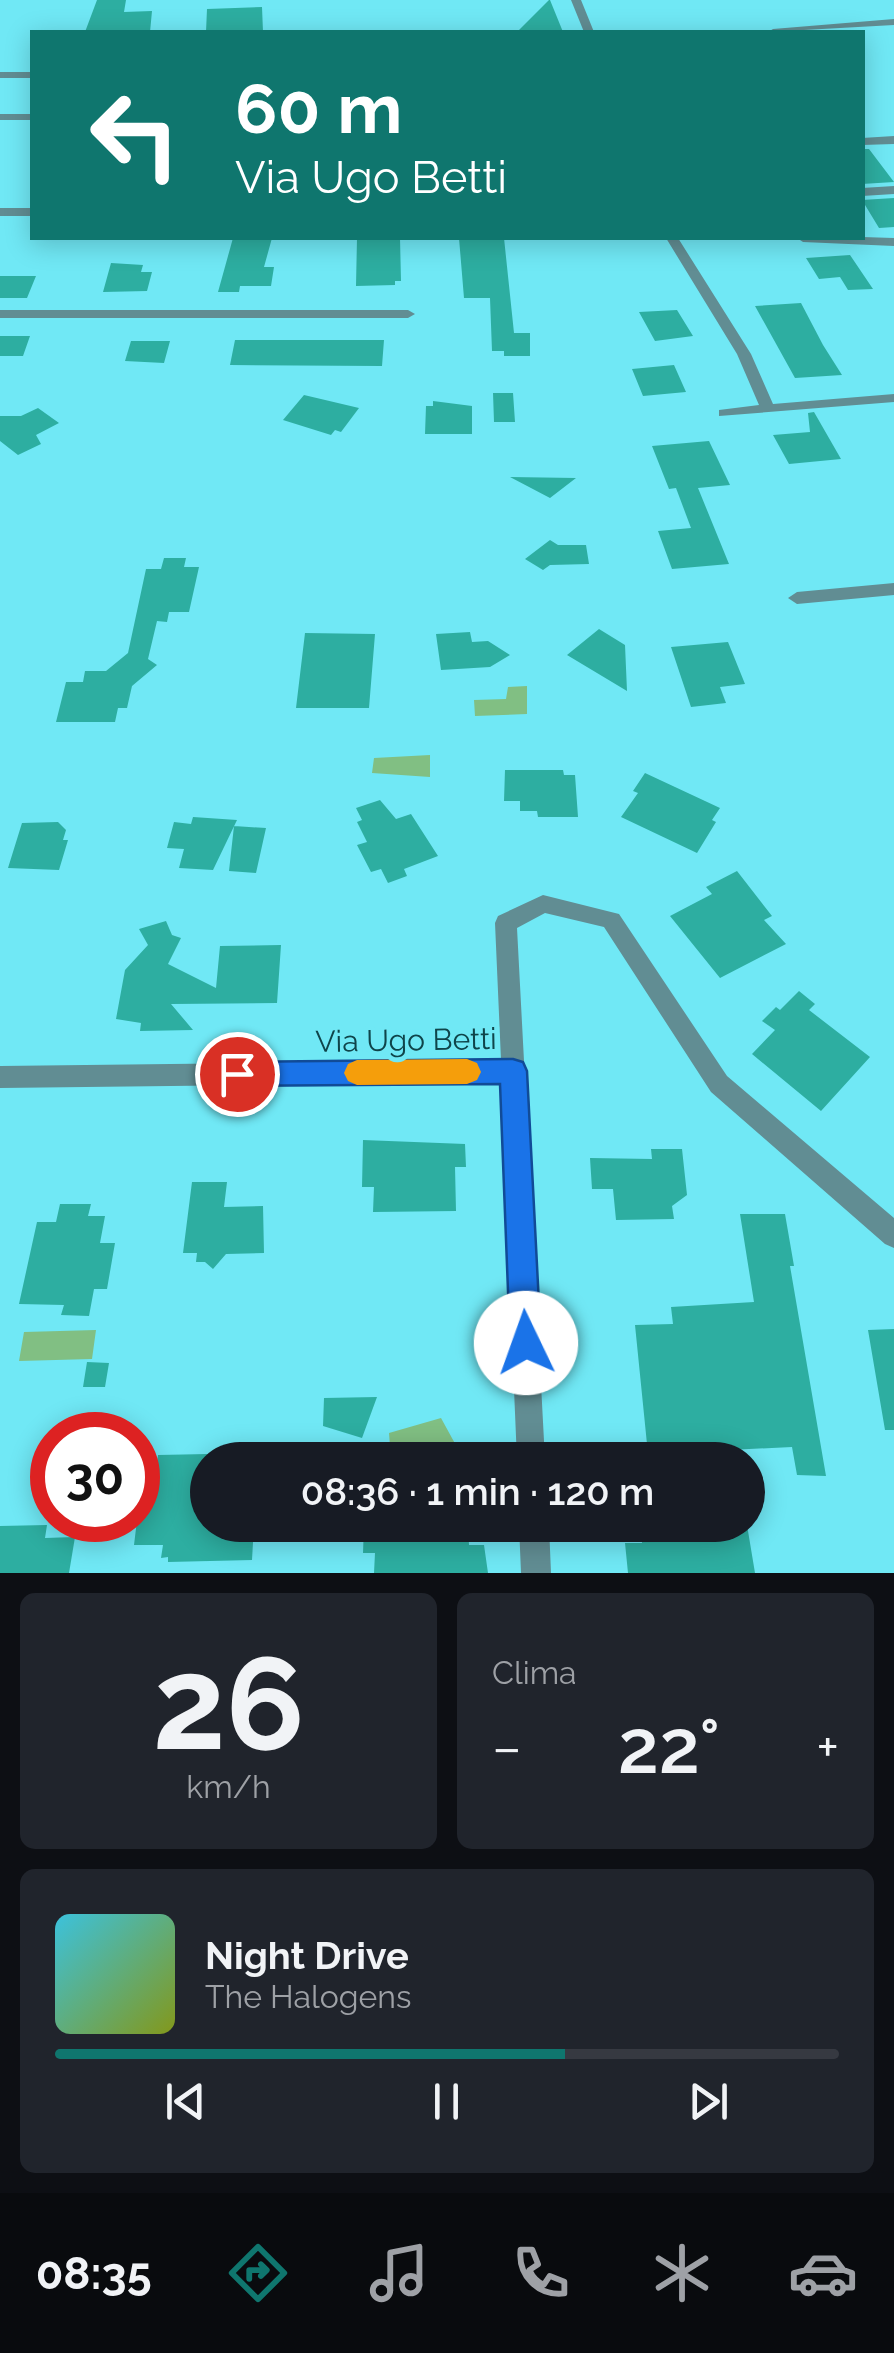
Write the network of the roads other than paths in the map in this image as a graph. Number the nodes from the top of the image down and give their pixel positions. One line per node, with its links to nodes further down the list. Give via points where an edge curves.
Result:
1 (576, 0): 3 (street)
2 (894, 22): 4 (street)
3 (588, 30)
4 (797, 30)
5 (0, 74): 6 (street)
6 (30, 75)
7 (0, 117): 8 (street)
8 (30, 117)
9 (894, 140): 10 (street)
10 (865, 142)
11 (894, 190): 12 (street)
12 (865, 192)
13 (0, 212): 14 (street)
14 (30, 212)
15 (673, 240): 21 (street, via 744,354)
16 (848, 240): 17 (street)
17 (894, 242)
18 (0, 314): 19 (street)
19 (408, 314)
20 (894, 398): 21 (street)
21 (768, 410): 22 (street)
22 (724, 413)
23 (894, 589): 24 (street)
24 (796, 598)
25 (513, 1071): 26 (street, Via Ugo Betti); 27 (street, via 506,923 543,904 612,920 719,1084); 28 (street)
26 (0, 1077)
27 (894, 1235)
28 (530, 1442)
29 (535, 1542): 30 (street)
30 (536, 1573)

